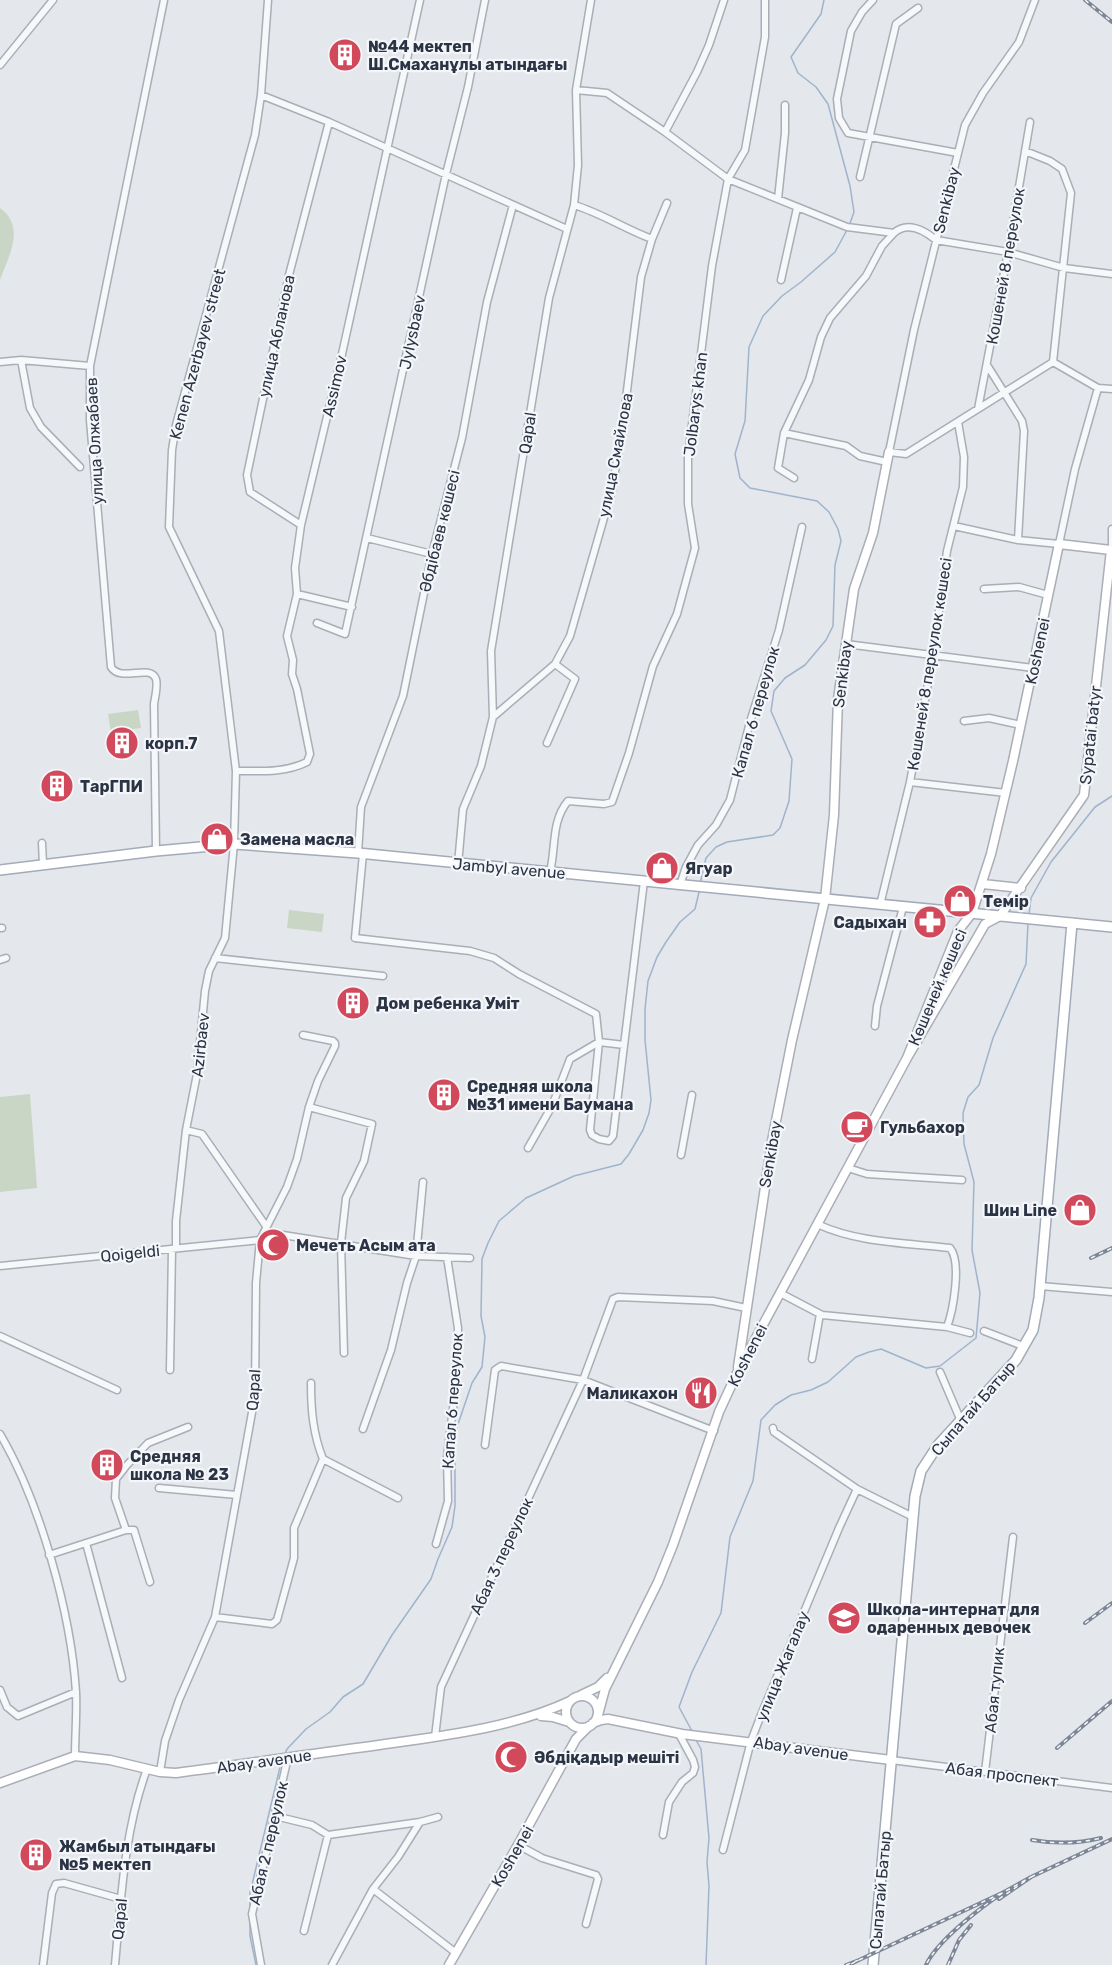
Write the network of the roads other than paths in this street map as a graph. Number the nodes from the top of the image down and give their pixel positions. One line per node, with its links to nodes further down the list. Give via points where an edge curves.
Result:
1 (53, 0): 12 (street)
2 (164, 0): 43 (street, улица Олжабаев)
3 (268, 0): 14 (street, Kenen Azerbayev street)
4 (420, 0): 20 (street, Assimov)
5 (485, 0): 23 (street, Jylysbaev)
6 (591, 0): 13 (street, Qapal)
7 (724, 0): 18 (street, via 697,72)
8 (765, 0): 25 (street, Jolbarys khan, via 765,37 745,150)
9 (873, 0): 19 (street, via 851,31 837,99 839,118 848,133)
10 (1035, 0): 22 (street, Senkibay, via 1019,42 965,125)
11 (918, 8): 19 (street, via 896,24)
12 (0, 64)
13 (576, 90): 18 (street, via 607,93); 29 (street, Qapal, via 578,165)
14 (261, 95): 16 (street); 75 (street, Kenen Azerbayev street, via 255,135 172,450 170,527 219,631)
15 (785, 105): 26 (street)
16 (329, 122): 20 (street); 53 (street, улица Абланова, via 289,275 248,475 250,492)
17 (1030, 122): 21 (street, Кошеней 8 переулок)
18 (664, 132): 25 (street)
19 (868, 136): 22 (street); 24 (street)
20 (388, 148): 23 (street); 53 (street, Assimov)
21 (1025, 151): 35 (street, Кошеней 8 переулок); 36 (street, via 1062,169 1071,193)
22 (958, 153): 34 (street, Senkibay)
23 (446, 174): 28 (street); 57 (street, Jylysbaev)
24 (860, 177)
25 (728, 179): 26 (street); 85 (street, Jolbarys khan, via 712,266 688,456 688,504 695,548 677,614 653,666 612,801 568,801 560,810)
26 (778, 199): 30 (street)
27 (667, 203): 33 (street, улица Смайлова)
28 (513, 205): 31 (street); 61 (street, Әбдібаев көшесі, via 487,302 462,438)
29 (574, 205): 31 (street, Qapal); 33 (street)
30 (797, 207): 32 (street, via 847,227); 38 (street)
31 (567, 229): 71 (street, Qapal, via 549,298 491,651)
32 (894, 233): 34 (street, via 905,227 914,228); 49 (street, via 866,276 830,318 809,380)
33 (652, 239): 69 (street, улица Смайлова, via 641,278 612,490 570,636)
34 (936, 240): 35 (street); 50 (street, Senkibay)
35 (1008, 252): 36 (street); 42 (street, Кошеней 8 переулок)
36 (1064, 268): 37 (street); 41 (street)
37 (1112, 274)
38 (781, 280)
39 (21, 360): 40 (street); 43 (street); 51 (street, via 30,408 40,427)
40 (0, 362)
41 (1053, 362): 44 (street); 46 (street)
42 (987, 364): 46 (street); 47 (street, Кошеней 8 переулок)
43 (90, 366): 80 (street, улица Олжабаев, via 90,420 111,667 120,674 150,673 156,682)
44 (1098, 388): 45 (street); 59 (street, Koshenei)
45 (1112, 390)
46 (1004, 393): 47 (street); 58 (street, via 1024,431)
47 (978, 409): 48 (street)
48 (958, 422): 50 (street, via 906,454); 54 (street, Көшеней 8 переулок көшесі, via 964,457 963,487)
49 (784, 433): 50 (street, via 846,446 860,456); 52 (street, via 778,468)
50 (888, 457): 67 (main road, Senkibay, via 873,533 854,589)
51 (80, 467)
52 (794, 478)
53 (301, 525): 63 (street, Assimov, via 295,568)
54 (954, 526): 58 (street); 68 (street, Көшеней 8 переулок көшесі)
55 (802, 527): 88 (street, Капал 6 переулок, via 778,630 730,800 716,825 698,845)
56 (1112, 529): 60 (street, Sypatai batyr)
57 (367, 538): 61 (street); 65 (street, Jylysbaev)
58 (1018, 540): 59 (street)
59 (1059, 544): 60 (main road); 64 (main road, Koshenei)
60 (1111, 550): 89 (main road, Sypatai batyr, via 1084,795)
61 (432, 554): 81 (street, Әбдібаев көшесі, via 403,696 361,807)
62 (984, 589): 64 (street, via 1018,587)
63 (297, 594): 65 (street); 75 (street, Assimov, via 287,636 310,754 307,762 297,767)
64 (1048, 595): 70 (main road, Koshenei)
65 (352, 607): 66 (street, Jylysbaev, via 345,634)
66 (317, 622)
67 (846, 644): 68 (street); 90 (main road, Senkibay, via 838,699 834,815)
68 (933, 656): 70 (street); 76 (street, Көшеней 8 переулок көшесі)
69 (555, 664): 71 (street, улица Смайлова); 74 (street, via 575,679)
70 (1033, 668): 73 (main road, Koshenei)
71 (493, 717): 83 (street, Qapal, via 481,766 464,809)
72 (964, 721): 73 (street, via 990,718)
73 (1021, 725): 77 (main road, Koshenei)
74 (548, 743)
75 (236, 771): 79 (street, Kenen Azerbayev street)
76 (910, 782): 77 (street); 91 (street, Көшеней 8 переулок көшесі)
77 (1006, 793): 87 (main road, Koshenei)
78 (42, 843): 82 (street)
79 (234, 844): 80 (main road, Jambyl avenue); 81 (main road, Jambyl avenue); 98 (street, Azirbaev, via 225,938)
80 (156, 851): 82 (main road, Jambyl avenue)
81 (361, 854): 83 (main road, Jambyl avenue); 102 (street, Әбдібаев көшесі, via 355,938 450,947 494,958 596,1014)
82 (43, 864): 84 (main road, Jambyl avenue)
83 (458, 864): 85 (main road, Jambyl avenue)
84 (0, 870)
85 (550, 872): 86 (main road, Jambyl avenue)
86 (644, 881): 88 (main road, Jambyl avenue); 103 (street)
87 (982, 884): 89 (main road); 93 (main road, Koshenei)
88 (680, 885): 90 (main road, Jambyl avenue)
89 (1021, 888): 94 (main road, Sypatai batyr)
90 (825, 899): 91 (main road, Jambyl avenue); 125 (main road, Senkibay, via 772,1142)
91 (880, 905): 92 (main road, Jambyl avenue)
92 (903, 907): 93 (main road, Jambyl avenue); 100 (street)
93 (972, 913): 94 (main road, Jambyl avenue); 97 (main road, Көшеней көшесі); 104 (main road, Көшеней көшесі, via 958,931)
94 (1000, 916): 95 (main road, Jambyl avenue); 97 (main road, Көшеней көшесі, via 985,924)
95 (1072, 923): 96 (main road, Jambyl avenue); 122 (main road, Сыпатай Батыр)
96 (1112, 927)
97 (977, 938): 104 (main road, Көшеней көшесі)
98 (215, 958): 99 (street); 107 (street, Azirbaev, via 208,971 197,1074)
99 (383, 976)
100 (875, 1026)
101 (303, 1035): 106 (street, Qapal, via 335,1043)
102 (599, 1042): 103 (street); 103 (street, via 590,1130 592,1135 609,1141 613,1136); 108 (street, via 570,1059 552,1106)
103 (624, 1045)
104 (907, 1058): 110 (main road, Koshenei)
105 (692, 1095): 109 (street)
106 (309, 1107): 114 (street, Qapal, via 288,1187); 116 (street, via 372,1124 364,1161 346,1198)
107 (186, 1130): 114 (street, via 202,1134); 117 (street, Azirbaev)
108 (528, 1148)
109 (681, 1155)
110 (848, 1168): 111 (street, via 867,1174); 113 (main road, Koshenei)
111 (962, 1180)
112 (423, 1182): 118 (street)
113 (817, 1224): 123 (main road, Koshenei); 127 (street, via 836,1233 950,1248 955,1269 953,1310)
114 (265, 1229): 115 (street, Qapal); 116 (street)
115 (260, 1240): 117 (street, Qoigeldi); 150 (street, Qapal, via 255,1396)
116 (340, 1243): 118 (street); 132 (street)
117 (174, 1249): 121 (street, Qoigeldi); 134 (street, Azirbaev)
118 (416, 1256): 119 (street); 143 (street, via 391,1350)
119 (447, 1257): 120 (street); 156 (street, Капал 6 переулок, via 458,1328 447,1457 448,1501)
120 (470, 1257)
121 (0, 1266)
122 (1040, 1286): 124 (street); 131 (main road, Сыпатай Батыр, via 1033,1330)
123 (780, 1293): 126 (street); 136 (main road, Koshenei)
124 (1112, 1293)
125 (746, 1308): 136 (main road, Senkibay); 137 (street, Абая 3 переулок, via 713,1301 613,1299)
126 (820, 1314): 127 (street); 133 (street)
127 (947, 1327): 129 (street)
128 (984, 1331): 131 (street)
129 (970, 1333)
130 (0, 1336): 139 (street)
131 (1023, 1346): 140 (main road, Сыпатай Батыр, via 1016,1360)
132 (345, 1353)
133 (812, 1359)
134 (170, 1370)
135 (940, 1372): 140 (street)
136 (737, 1373): 144 (main road, Koshenei)
137 (583, 1380): 144 (street); 146 (street, via 498,1368 491,1391); 171 (street, Абая 3 переулок, via 441,1687)
138 (311, 1383): 147 (street, via 311,1418)
139 (117, 1390)
140 (961, 1421): 152 (main road, Сыпатай Батыр, via 921,1471)
141 (188, 1427): 153 (street, via 148,1443 116,1479 115,1498)
142 (773, 1428): 149 (street)
143 (363, 1429)
144 (714, 1431): 160 (main road, Koshenei, via 658,1582)
145 (0, 1434): 157 (street, via 14,1459)
146 (485, 1445)
147 (323, 1459): 151 (street); 159 (street, via 294,1528 294,1558 277,1620 272,1624)
148 (159, 1488): 150 (street)
149 (857, 1489): 152 (street); 172 (street, улица Жагалау)
150 (237, 1495): 159 (street, Qapal)
151 (398, 1498)
152 (913, 1516): 176 (main road, Сыпатай Батыр)
153 (126, 1530): 155 (street); 158 (street, via 134,1530)
154 (1013, 1537): 179 (street, Абая тупик)
155 (86, 1543): 157 (street); 161 (street)
156 (436, 1544)
157 (49, 1554): 163 (street, via 67,1627)
158 (150, 1582)
159 (215, 1617): 178 (street, Qapal, via 179,1700 165,1741)
160 (616, 1665): 164 (main road, via 598,1687); 166 (main road, Koshenei)
161 (122, 1678)
162 (0, 1690): 163 (street, via 7,1707 18,1716)
163 (76, 1692): 174 (street)
164 (578, 1696): 165 (main road); 166 (main road, via 590,1698)
165 (570, 1701): 167 (main road); 169 (main road, via 566,1710)
166 (595, 1715): 168 (main road, via 609,1715); 168 (main road, via 602,1720); 169 (main road, via 580,1728); 173 (main road, Koshenei)
167 (531, 1717): 169 (main road, via 553,1717); 171 (main road, Abay avenue)
168 (624, 1722): 170 (main road)
169 (571, 1724): 173 (main road)
170 (680, 1734): 172 (main road, Abay avenue); 186 (street, via 695,1767 669,1802)
171 (435, 1737): 175 (main road, Abay avenue)
172 (751, 1742): 176 (main road, Abay avenue); 188 (street, улица Жагалау)
173 (573, 1747): 187 (main road, Koshenei)
174 (75, 1756): 177 (main road, Abay avenue); 180 (main road, Abay avenue)
175 (288, 1757): 178 (main road, Abay avenue); 182 (street, Абая 2 переулок)
176 (891, 1760): 179 (street, Абая проспект); 199 (main road, Сыпатай Батыр)
177 (147, 1769): 178 (main road, Abay avenue); 190 (street, Qapal, via 134,1815)
178 (160, 1772)
179 (985, 1772): 181 (street, Абая проспект)
180 (0, 1784)
181 (1112, 1788)
182 (275, 1816): 185 (street, via 312,1825); 196 (street, Абая 2 переулок, via 252,1914)
183 (438, 1817): 184 (street)
184 (420, 1822): 185 (street); 189 (street)
185 (328, 1834): 192 (street)
186 (663, 1835)
187 (518, 1845): 191 (street, via 542,1858 596,1875); 193 (main road, Koshenei)
188 (723, 1850)
189 (373, 1889): 193 (street); 197 (street)
190 (121, 1899): 194 (street, via 56,1884); 195 (street, Qapal)
191 (586, 1924)
192 (304, 1931)
193 (456, 1953): 198 (main road, Koshenei)
194 (43, 1965)
195 (115, 1965)
196 (261, 1965)
197 (332, 1965)
198 (449, 1965)
199 (873, 1965)

